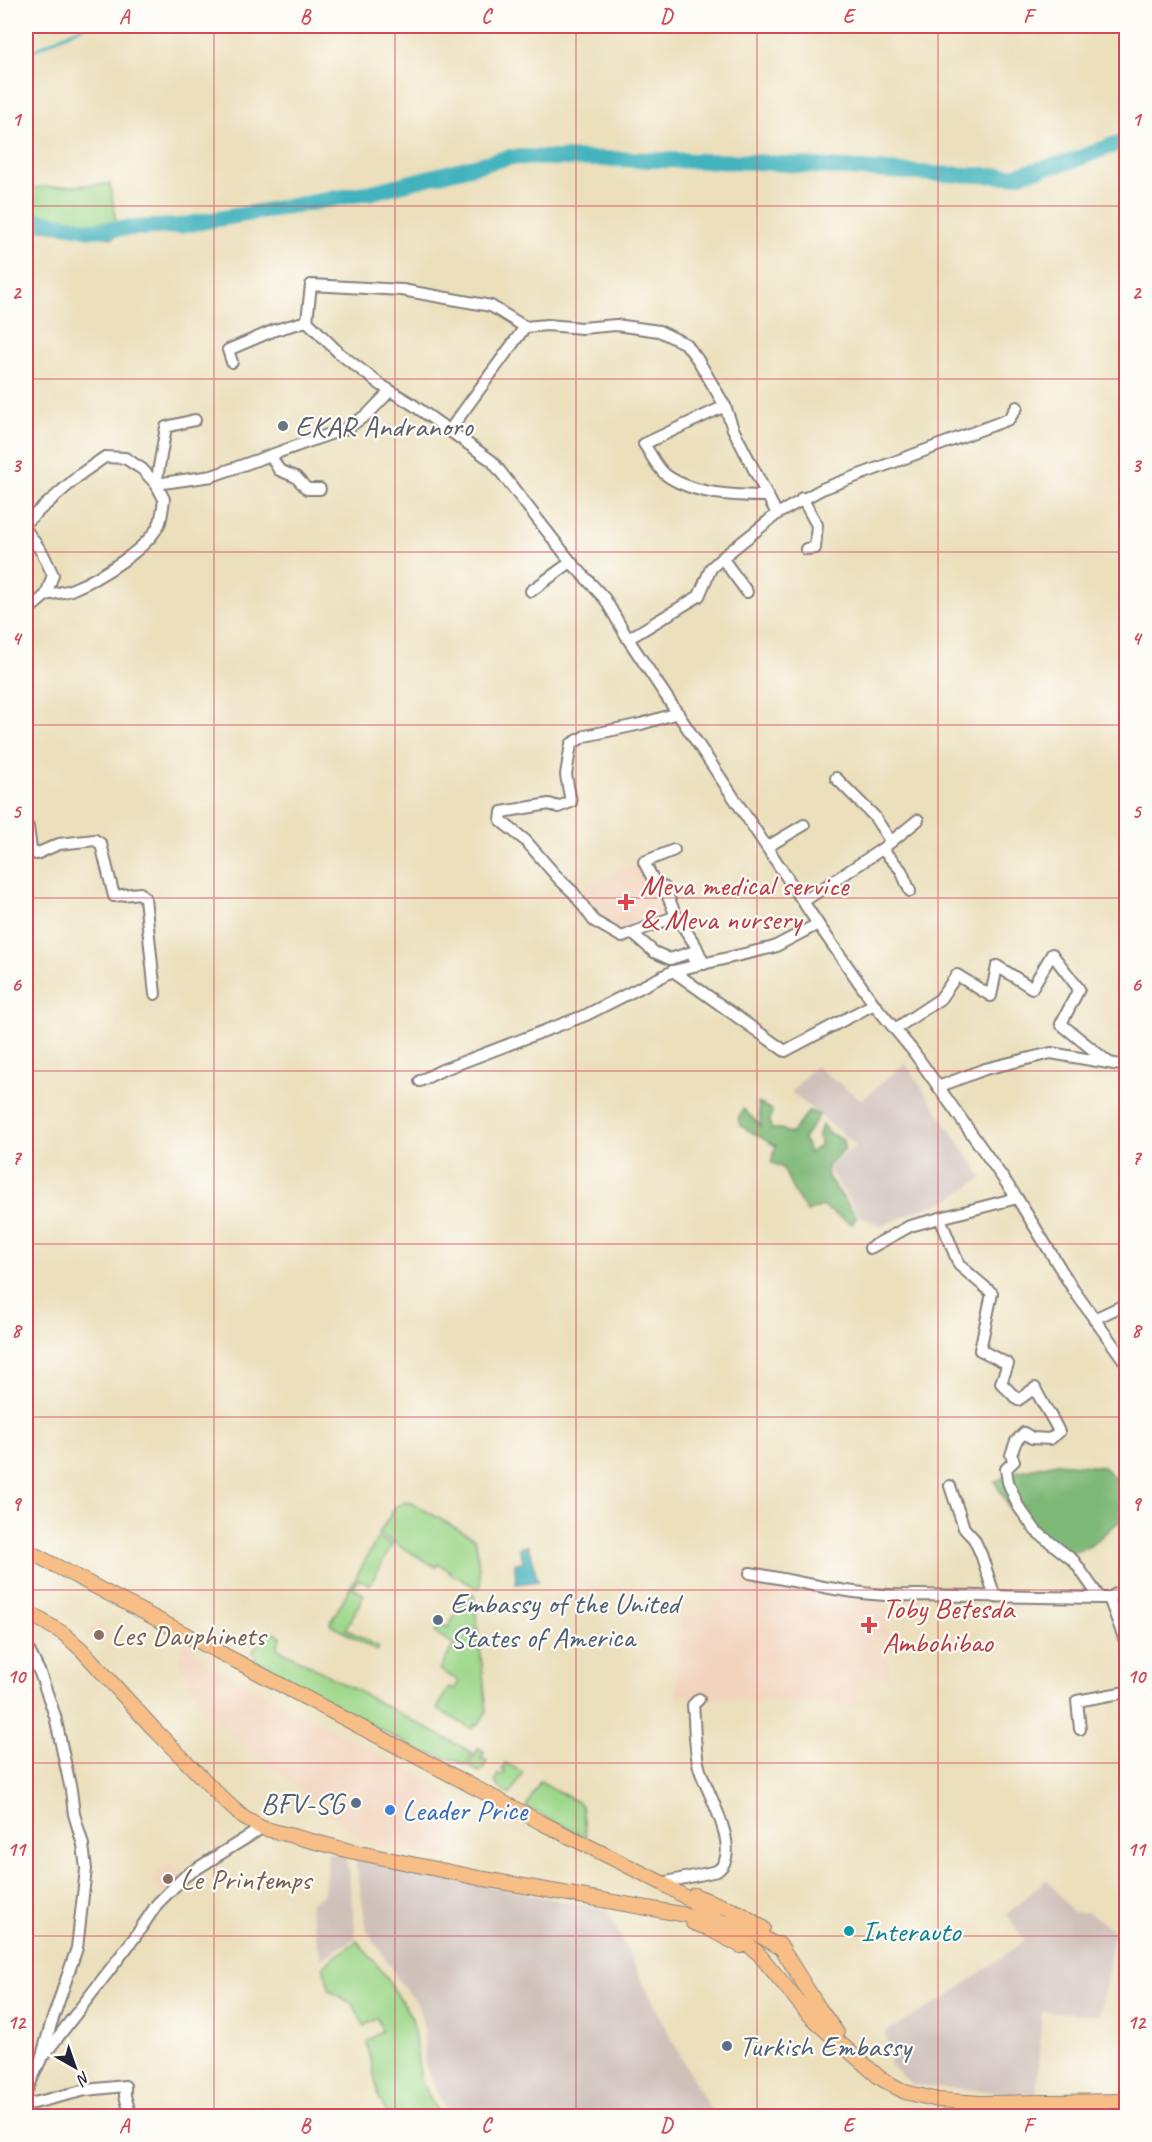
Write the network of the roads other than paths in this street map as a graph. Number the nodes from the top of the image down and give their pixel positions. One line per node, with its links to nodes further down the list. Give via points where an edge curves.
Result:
1 (307, 321): 2 (street, via 311,285 402,290 491,306); 3 (street, via 228,350); 4 (street, via 339,353)
2 (525, 327): 5 (street, via 616,325 659,330 686,344); 8 (street)
3 (232, 362)
4 (390, 391): 8 (street); 9 (street, via 368,414 347,428)
5 (725, 406): 12 (street); 12 (street, via 644,444 665,474 674,479 725,495)
6 (1017, 407): 13 (street, via 1009,419)
7 (195, 420): 10 (street, via 166,426)
8 (449, 431): 19 (street, via 492,460)
9 (271, 456): 10 (street, via 212,476); 11 (street, via 279,470 296,477 307,489)
10 (156, 484): 15 (street, via 125,458 105,457); 22 (street, via 164,499 159,523 147,541 71,590)
11 (320, 489)
12 (768, 496): 14 (street)
13 (802, 498): 14 (street); 17 (street, via 817,525 815,548)
14 (777, 514): 18 (street)
15 (26, 522)
16 (26, 530): 22 (street, via 53,574)
17 (806, 549)
18 (722, 558): 21 (street); 24 (street, via 711,568 699,596)
19 (571, 562): 20 (street); 24 (street, via 605,599)
20 (531, 591)
21 (747, 592)
22 (46, 594): 23 (street)
23 (26, 612)
24 (628, 639): 25 (street)
25 (678, 713): 31 (street); 38 (street, via 585,736 571,744 566,775 571,801 558,807 549,804 502,812 501,821 526,841 594,921 622,937)
26 (836, 778): 30 (street, via 873,816)
27 (918, 819): 30 (street)
28 (804, 825): 31 (street)
29 (26, 827): 41 (street, via 31,850 36,854 60,844 95,840 100,844 114,896 140,893 144,898)
30 (891, 842): 32 (street)
31 (767, 847): 35 (street)
32 (882, 849): 34 (street, via 901,870); 35 (street)
33 (674, 850): 36 (street, via 644,862 657,885 664,887)
34 (910, 891)
35 (804, 901): 37 (street)
36 (676, 916): 38 (street); 39 (street)
37 (818, 924): 39 (street, via 774,947); 42 (street)
38 (632, 933): 39 (street, via 654,952 670,959 692,952 694,960)
39 (704, 964): 40 (street)
40 (673, 972): 42 (street, via 785,1051); 46 (street, via 586,1015)
41 (155, 994)
42 (874, 1004): 43 (street)
43 (895, 1029): 44 (street, via 940,999 957,975 991,996 997,966 1032,988 1052,954 1079,988 1061,1024); 47 (street)
44 (1108, 1062): 45 (street); 47 (street, via 1051,1053 985,1069)
45 (1126, 1066)
46 (420, 1081)
47 (938, 1087): 48 (street)
48 (1017, 1198): 49 (street); 52 (street)
49 (940, 1218): 50 (street, via 910,1226); 59 (street, via 959,1265 992,1293 980,1350 1008,1364 1001,1383 1018,1400 1035,1388 1059,1432 1050,1439 1032,1438 1024,1433 1016,1441 1011,1455 1014,1461 1006,1469 1018,1506 1036,1531 1074,1561)
50 (870, 1248)
51 (1126, 1304): 52 (street)
52 (1094, 1319): 53 (street)
53 (1126, 1363)
54 (950, 1486): 58 (street, via 964,1528 981,1554)
55 (26, 1550): 67 (main road, via 544,1824)
56 (750, 1573): 58 (street, via 886,1596)
57 (1126, 1588): 59 (street)
58 (995, 1597): 59 (street)
59 (1104, 1598): 61 (street)
60 (26, 1611): 66 (main road, via 82,1650 226,1802)
61 (1126, 1643)
62 (26, 1645): 72 (street, via 55,1716 86,1869 77,1948)
63 (1126, 1692): 65 (street, via 1077,1701)
64 (699, 1699): 67 (street, via 693,1705 698,1763 724,1832 726,1861 717,1871)
65 (1080, 1729)
66 (262, 1828): 68 (main road, via 479,1878); 72 (street, via 185,1876 157,1904)
67 (662, 1882): 69 (main road); 70 (main road, via 740,1913 764,1928)
68 (632, 1905): 69 (main road); 71 (main road, via 707,1928)
69 (720, 1921): 70 (main road, via 745,1928); 71 (main road)
70 (783, 1949): 73 (main road, via 819,2008)
71 (771, 1968): 73 (main road, via 805,2010)
72 (41, 2059): 74 (street)
73 (862, 2062): 75 (main road, via 905,2092 938,2100)
74 (26, 2092)
75 (1126, 2101)
76 (26, 2105): 77 (street, via 86,2090 125,2086)
77 (131, 2116)

